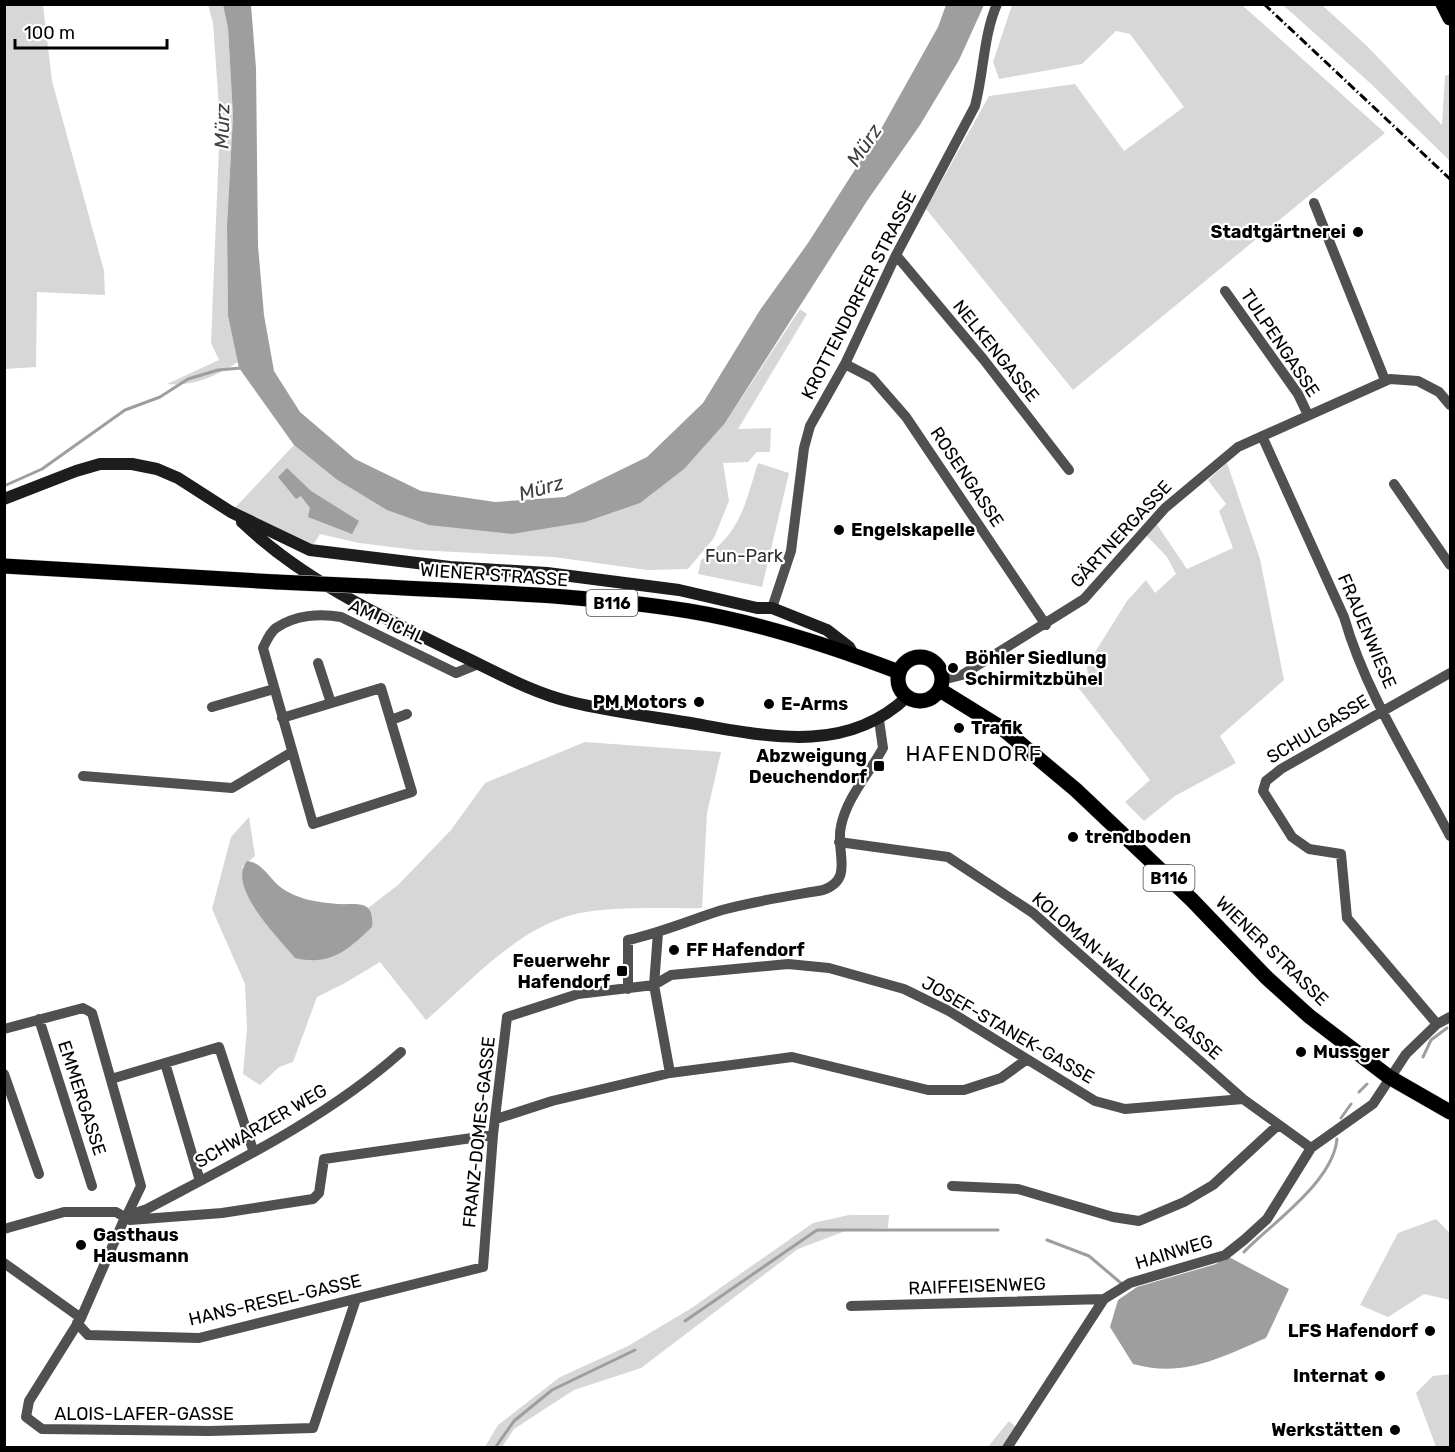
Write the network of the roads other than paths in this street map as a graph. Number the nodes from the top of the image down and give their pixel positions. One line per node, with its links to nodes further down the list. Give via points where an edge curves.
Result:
1 (997, 4): 5 (street, KROTTENDORFER STRASSE, via 984,44 975,106)
2 (1443, 4): 3 (main road)
3 (1450, 18)
4 (1314, 203): 8 (street)
5 (896, 255): 7 (street, KROTTENDORFER STRASSE); 12 (street, NELKENGASSE)
6 (1225, 291): 10 (street, TULPENGASSE, via 1298,394)
7 (845, 364): 20 (street, KROTTENDORFER STRASSE, via 807,434 791,550); 21 (street, ROSENGASSE, via 872,378 906,417)
8 (1385, 381): 9 (street, GÄRTNERGASSE, via 1418,381 1439,392); 10 (street, GÄRTNERGASSE)
9 (1450, 405)
10 (1308, 415): 11 (street, GÄRTNERGASSE)
11 (1262, 436): 21 (street, GÄRTNERGASSE, via 1231,451 1188,487 1144,530 1087,596); 32 (street, FRAUENWIESE)
12 (1069, 470)
13 (1394, 484): 17 (street)
14 (4, 499): 15 (main road, via 76,471 119,462 157,469 178,478)
15 (231, 512): 16 (main road); 19 (main road, via 283,558)
16 (310, 550): 19 (main road); 20 (main road, via 450,567 547,573 679,590)
17 (1450, 565)
18 (4, 567): 22 (main road, WIENER STRASSE / B116, bridge, via 558,597 689,611 765,627)
19 (307, 572): 24 (main road, via 367,610)
20 (772, 608): 22 (main road, via 827,630)
21 (1046, 625): 27 (street, GÄRTNERGASSE)
22 (853, 654): 25 (main road, WIENER STRASSE / B116)
23 (318, 663): 30 (street)
24 (478, 664): 28 (street, AM PICHL, via 456,672 341,617 322,613 274,629 263,648); 36 (main road, via 569,702 774,738 841,733)
25 (899, 672): 27 (main road, B116, via 909,660 923,657 937,664); 29 (main road, via 899,687)
26 (1450, 673): 32 (street, SCHULGASSE)
27 (941, 685): 29 (main road, via 932,698 924,701); 53 (main road, WIENER STRASSE / B116, via 1076,790 1267,978 1309,1016)
28 (274, 689): 31 (street); 34 (street, AM PICHL)
29 (907, 697): 36 (main road)
30 (331, 703): 34 (street, AM PICHL); 35 (street, AM PICHL, via 381,688)
31 (212, 707)
32 (1383, 709): 39 (street, FRAUENWIESE); 46 (street, SCHULGASSE, via 1281,769 1269,778 1263,791 1292,837 1309,849 1341,855 1347,918)
33 (408, 714): 35 (street)
34 (282, 718): 37 (street, AM PICHL)
35 (392, 720): 37 (street, AM PICHL, via 411,792 313,824)
36 (877, 721): 40 (street, via 883,748 855,794 841,824)
37 (292, 752): 38 (street, via 232,788)
38 (83, 776)
39 (1450, 836)
40 (839, 842): 41 (street, via 842,872 833,886 725,909); 55 (street, KOLOMAN-WALLISCH-GASSE, via 948,857 1033,913)
41 (658, 933): 42 (street); 43 (street, via 628,940)
42 (654, 986): 43 (street, FRANZ-DOMES-GASSE); 49 (street, JOSEF-STANEK-GASSE, via 670,975 788,964 829,968 904,989 949,1011); 51 (street)
43 (628, 988): 57 (street, FRANZ-DOMES-GASSE, via 578,994 507,1017)
44 (1450, 1017): 46 (street, HAINWEG)
45 (39, 1019): 47 (street, ALOIS-LAFER-GASSE); 54 (street, ALOIS-LAFER-GASSE, via 82,1008 92,1013); 64 (street, EMMERGASSE)
46 (1437, 1024): 53 (street, HAINWEG)
47 (4, 1029)
48 (400, 1052): 61 (street, SCHWARZER WEG, via 346,1096)
49 (1026, 1060): 51 (street, via 1001,1078 964,1090 928,1090 792,1057); 55 (street, JOSEF-STANEK-GASSE, via 1095,1101 1125,1108)
50 (165, 1064): 54 (street); 61 (street, via 219,1047); 63 (street)
51 (670, 1073): 57 (street, via 552,1101)
52 (4, 1074): 62 (street)
53 (1389, 1077): 56 (main road, WIENER STRASSE / B116); 60 (street, HAINWEG, via 1373,1104)
54 (111, 1079): 66 (street, ALOIS-LAFER-GASSE, via 141,1186)
55 (1242, 1100): 58 (street, KOLOMAN-WALLISCH-GASSE)
56 (1450, 1112)
57 (496, 1119): 59 (street, FRANZ-DOMES-GASSE)
58 (1277, 1126): 60 (street, KOLOMAN-WALLISCH-GASSE); 65 (street, via 1213,1185 1139,1221 1018,1189)
59 (493, 1135): 66 (street, via 324,1159 319,1194 313,1199 222,1213); 69 (street, FRANZ-DOMES-GASSE)
60 (1311, 1148): 71 (street, HAINWEG, via 1267,1219 1225,1255 1126,1285)
61 (253, 1150): 63 (street, SCHWARZER WEG)
62 (39, 1174)
63 (200, 1181): 66 (street, SCHWARZER WEG)
64 (92, 1186)
65 (952, 1186)
66 (126, 1217): 67 (street, via 116,1212 64,1212); 73 (street, ALOIS-LAFER-GASSE)
67 (4, 1229)
68 (4, 1263): 73 (street, HANS-RESEL-GASSE)
69 (483, 1267): 70 (street, HANS-RESEL-GASSE)
70 (356, 1299): 73 (street, HANS-RESEL-GASSE, via 199,1338 88,1335); 73 (street, ALOIS-LAFER-GASSE, via 313,1428 298,1430 42,1429 26,1417 29,1401)
71 (1104, 1299): 72 (street, RAIFFEISENWEG); 74 (street, HAINWEG)
72 (851, 1306)
73 (79, 1321)
74 (1007, 1448)

